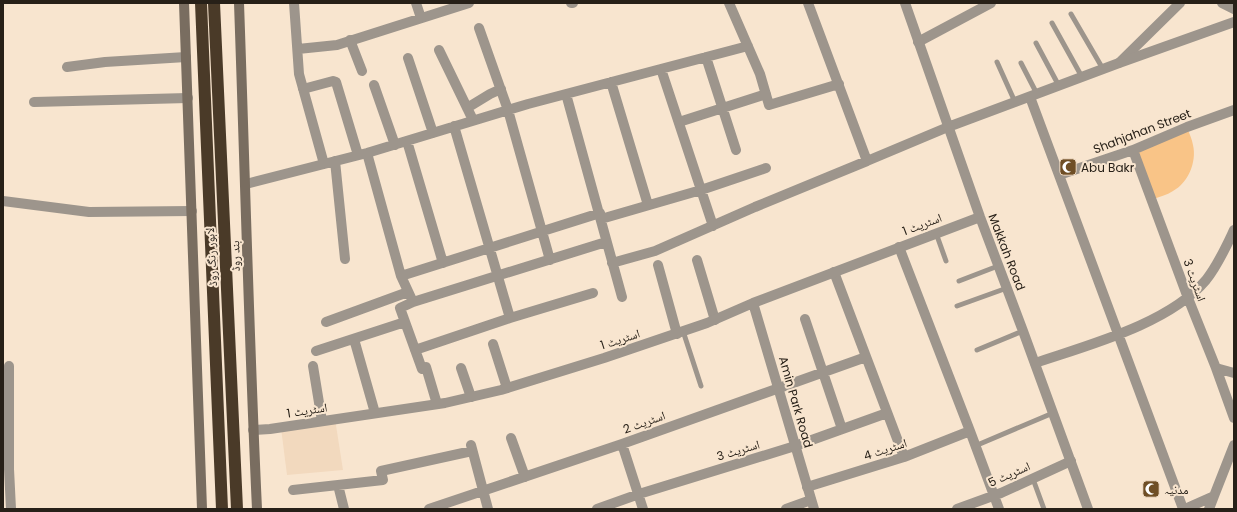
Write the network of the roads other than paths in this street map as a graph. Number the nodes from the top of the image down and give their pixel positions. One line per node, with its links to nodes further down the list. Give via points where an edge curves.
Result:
1 (184, 3): 28 (main road)
2 (201, 3): 156 (highway, لاہور رنگ روڈ)
3 (214, 3): 157 (highway, لاہور رنگ روڈ)
4 (239, 3): 69 (main road, بند روڈ)
5 (294, 3): 25 (street)
6 (416, 3): 17 (street)
7 (469, 3): 14 (street)
8 (729, 3): 24 (street)
9 (808, 3): 40 (street)
10 (905, 3): 22 (street, Makkah Road)
11 (991, 3): 22 (street)
12 (1180, 3): 32 (street)
13 (1222, 3): 15 (street)
14 (451, 6): 17 (street)
15 (1234, 9)
16 (1071, 14): 35 (lane)
17 (421, 18): 21 (street)
18 (1234, 22): 32 (street)
19 (1052, 23): 37 (lane)
20 (479, 28): 43 (street)
21 (350, 40): 25 (street); 36 (street)
22 (918, 42): 57 (street, Makkah Road)
23 (1036, 43): 41 (lane)
24 (748, 46): 27 (street); 45 (street)
25 (298, 49): 42 (street, via 299,74)
26 (439, 50): 50 (street)
27 (706, 57): 34 (street); 51 (street)
28 (186, 58): 33 (street, via 105,62); 47 (main road)
29 (408, 58): 58 (street)
30 (997, 62): 49 (lane)
31 (1021, 63): 46 (lane)
32 (1119, 63): 35 (street)
33 (67, 67)
34 (661, 69): 38 (street); 55 (street)
35 (1103, 69): 37 (street)
36 (362, 71)
37 (1082, 77): 41 (street)
38 (611, 82): 44 (street); 72 (street)
39 (374, 84): 60 (street)
40 (839, 84): 45 (street, via 769,105); 65 (street)
41 (1059, 86): 46 (street)
42 (303, 89): 63 (street, via 336,82); 66 (street)
43 (501, 89): 50 (street); 52 (street)
44 (566, 94): 52 (street); 74 (street)
45 (766, 94): 51 (street)
46 (1033, 96): 49 (street); 68 (street)
47 (188, 98): 48 (street); 73 (main road)
48 (34, 102)
49 (1015, 102): 57 (street)
50 (467, 108): 54 (street)
51 (723, 108): 55 (street); 61 (street)
52 (508, 110): 54 (street); 78 (street)
53 (1234, 110): 62 (street, Shahjahan Street)
54 (474, 120): 56 (street)
55 (679, 122): 70 (street)
56 (454, 126): 58 (street); 82 (street)
57 (948, 127): 65 (street); 75 (street, Makkah Road)
58 (433, 133): 59 (street)
59 (407, 141): 60 (street); 87 (street)
60 (395, 144): 63 (street)
61 (736, 150)
62 (1134, 150): 68 (street, Shahjahan Street); 99 (street, اسٹریٹ 3)
63 (363, 154): 64 (street); 92 (street)
64 (335, 161): 66 (street); 83 (street)
65 (867, 161): 76 (street)
66 (324, 164): 69 (street)
67 (766, 168): 70 (street)
68 (1059, 175): 110 (street)
69 (246, 184): 135 (main road, بند روڈ)
70 (702, 190): 72 (street); 76 (street)
71 (3, 201): 73 (street, via 89,212)
72 (648, 205): 74 (street)
73 (192, 211): 155 (main road)
74 (601, 216): 78 (street); 80 (street)
75 (980, 217): 79 (street, اسٹریٹ 1); 90 (street, Makkah Road)
76 (714, 226): 88 (street, via 655,251)
77 (1234, 230): 99 (street, via 1222,256 1206,280)
78 (542, 232): 82 (street); 84 (street)
79 (936, 233): 81 (street, اسٹریٹ 1); 86 (lane)
80 (606, 242): 84 (street); 88 (street)
81 (899, 247): 91 (street, اسٹریٹ 1); 136 (street)
82 (489, 248): 87 (street); 93 (street)
83 (345, 259)
84 (550, 260): 93 (street)
85 (697, 260): 105 (street)
86 (946, 261)
87 (443, 263): 92 (street)
88 (612, 263): 98 (street)
89 (658, 265): 109 (street)
90 (998, 266): 94 (lane); 95 (street, Makkah Road)
91 (834, 272): 101 (street, اسٹریٹ 1); 116 (street)
92 (401, 276): 96 (street)
93 (497, 276): 100 (street); 103 (street)
94 (959, 281)
95 (1007, 288): 102 (lane); 108 (street, Makkah Road)
96 (408, 292): 100 (street); 106 (street)
97 (593, 293): 103 (street)
98 (622, 297)
99 (1188, 298): 110 (street, via 1140,325); 121 (street, اسٹریٹ 3)
100 (413, 302): 107 (street, via 400,308)
101 (753, 303): 105 (street, اسٹریٹ 1); 126 (street, Amin Park Road)
102 (957, 306)
103 (510, 318): 113 (street)
104 (805, 319): 122 (street)
105 (715, 320): 109 (street, اسٹریٹ 1)
106 (326, 322)
107 (405, 322): 111 (street); 113 (street)
108 (1023, 331): 114 (lane); 117 (street, Makkah Road)
109 (680, 333): 124 (lane); 125 (street, اسٹریٹ 1)
110 (1118, 334): 117 (street); 152 (street, via 1182,506 1187,508)
111 (354, 339): 115 (street); 130 (street)
112 (493, 344): 125 (street)
113 (415, 350): 128 (street, via 422,369 426,367)
114 (977, 350)
115 (316, 351)
116 (866, 357): 122 (street, اسٹریٹ 2); 131 (street)
117 (1035, 364): 129 (street, Makkah Road)
118 (9, 366): 154 (street)
119 (313, 366): 133 (street)
120 (461, 368): 127 (street)
121 (1216, 368): 123 (street); 132 (street, اسٹریٹ 3)
122 (824, 372): 126 (street, اسٹریٹ 2); 134 (street)
123 (1234, 374)
124 (701, 386)
125 (507, 388): 127 (street, اسٹریٹ 1)
126 (778, 388): 138 (street, اسٹریٹ 2); 140 (street, Amin Park Road)
127 (470, 397): 128 (street, اسٹریٹ 1)
128 (437, 404): 130 (street, اسٹریٹ 1)
129 (1054, 412): 141 (lane); 143 (street, Makkah Road)
130 (375, 413): 133 (street, اسٹریٹ 1)
131 (887, 413): 134 (street, اسٹریٹ 3); 142 (street)
132 (1234, 418)
133 (322, 421): 135 (street, اسٹریٹ 1)
134 (842, 429): 140 (street, اسٹریٹ 3)
135 (253, 430): 158 (main road, بند روڈ)
136 (970, 431): 141 (street); 142 (street, اسٹریٹ 4)
137 (511, 438): 144 (street)
138 (622, 444): 144 (street, اسٹریٹ 2); 150 (street)
139 (1234, 445): 152 (street)
140 (795, 446): 147 (street, Amin Park Road); 150 (street, اسٹریٹ 3)
141 (975, 446): 151 (street)
142 (904, 457): 147 (street, اسٹریٹ 4)
143 (1071, 461): 145 (street, اسٹریٹ 5); 168 (street, Makkah Road)
144 (524, 477): 149 (street, اسٹریٹ 2)
145 (1033, 479): 151 (street, اسٹریٹ 5); 167 (lane)
146 (338, 485): 148 (street); 149 (street, via 383,480 381,471 471,448); 159 (street)
147 (807, 487): 153 (street, Amin Park Road)
148 (293, 490)
149 (482, 491): 160 (street, اسٹریٹ 2); 161 (street)
150 (638, 494): 162 (street, اسٹریٹ 3); 163 (street)
151 (994, 496): 165 (street, اسٹریٹ 5); 166 (street)
152 (1214, 496): 169 (street)
153 (812, 505): 164 (street)
154 (11, 509)
155 (202, 509)
156 (222, 509)
157 (237, 509)
158 (257, 509)
159 (344, 509)
160 (429, 509)
161 (488, 509)
162 (597, 509)
163 (643, 509)
164 (786, 509)
165 (957, 509)
166 (999, 509)
167 (1044, 509)
168 (1088, 509)
169 (1210, 509)

